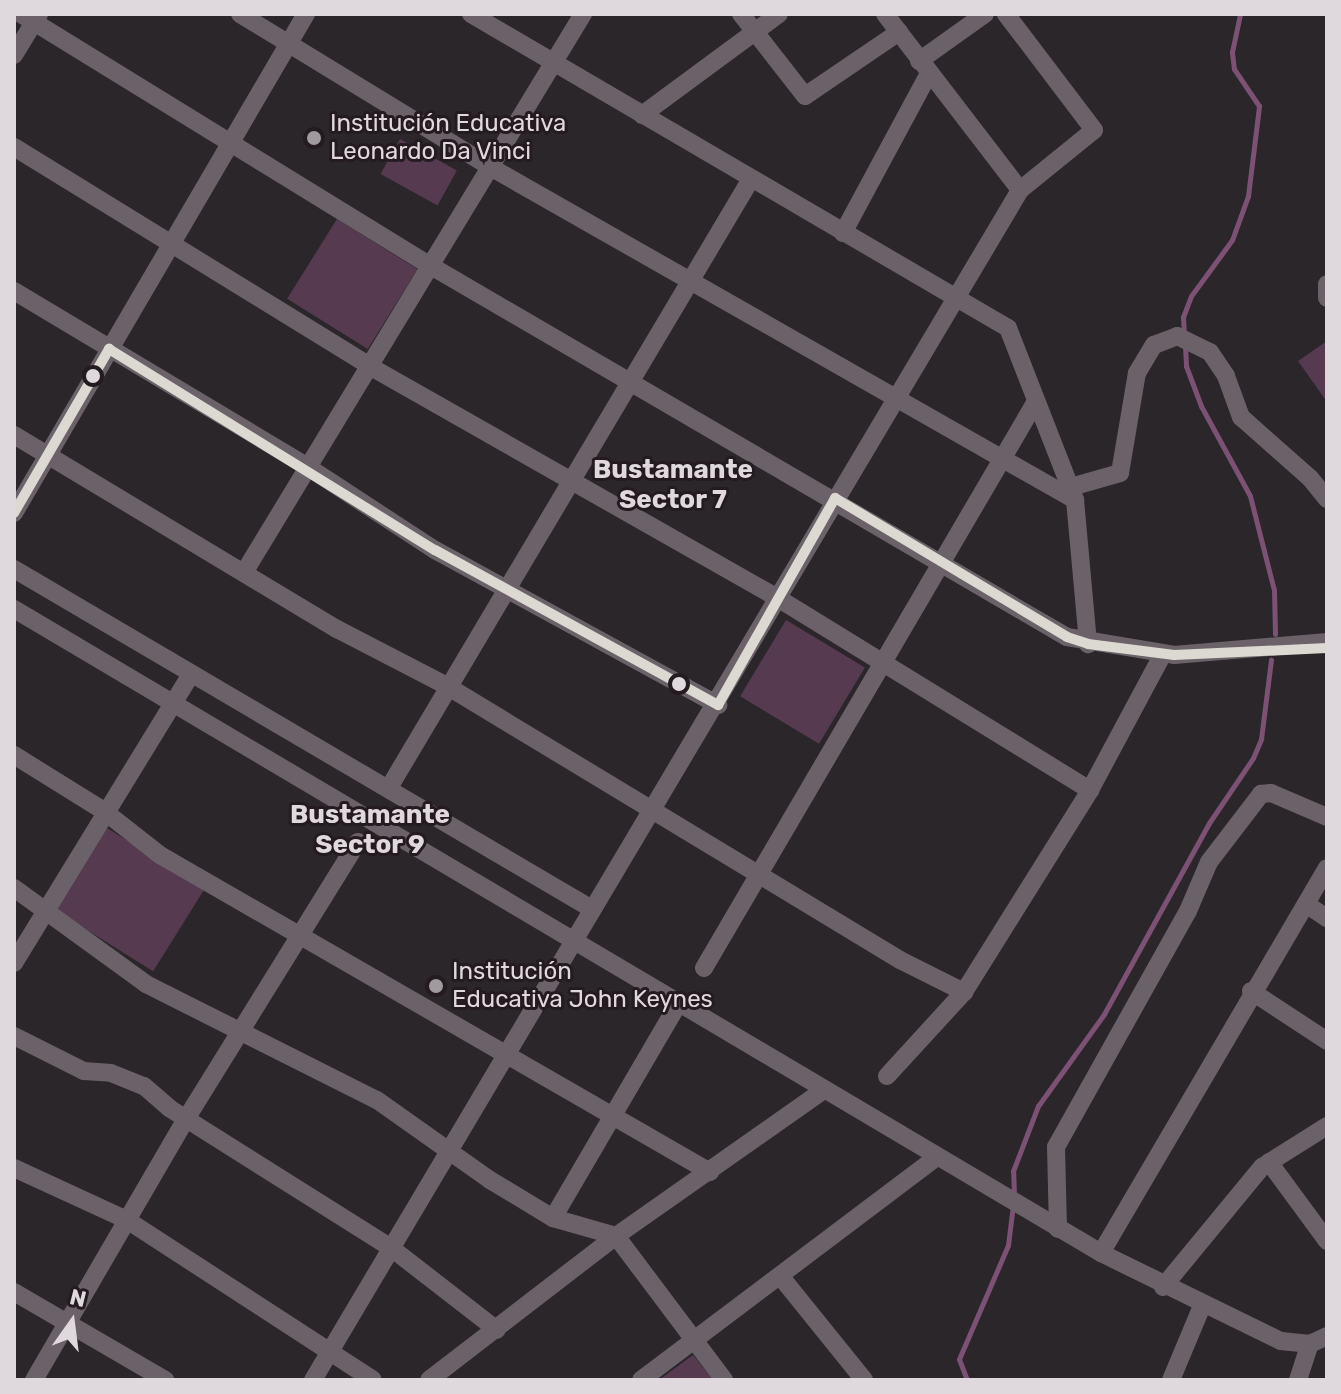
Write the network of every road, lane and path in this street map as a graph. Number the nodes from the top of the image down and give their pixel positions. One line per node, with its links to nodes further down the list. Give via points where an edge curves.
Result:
1 (240, 14): 13 (street)
2 (306, 14): 13 (street)
3 (471, 14): 15 (street)
4 (583, 14): 15 (street)
5 (741, 14): 11 (street)
6 (779, 14): 11 (street)
7 (885, 14): 12 (street)
8 (985, 14): 16 (street)
9 (1006, 14): 22 (street, via 1094,130)
10 (31, 17): 14 (street); 18 (street)
11 (754, 31): 12 (street, via 805,96); 17 (street)
12 (899, 32): 16 (street)
13 (289, 43): 18 (street); 20 (street)
14 (14, 55)
15 (553, 62): 17 (street); 20 (street)
16 (924, 68): 22 (street); 23 (street)
17 (642, 115): 21 (street)
18 (233, 145): 24 (street); 25 (street)
19 (14, 147): 24 (street)
20 (492, 168): 25 (street); 26 (street)
21 (751, 179): 23 (street); 26 (street)
22 (1020, 190): 30 (street)
23 (843, 233): 30 (street)
24 (172, 241): 31 (street); 32 (street)
25 (431, 266): 32 (street); 33 (street)
26 (691, 281): 33 (street); 34 (street)
27 (1327, 284): 29 (street)
28 (14, 291): 31 (street)
29 (1327, 298)
30 (954, 299): 34 (street); 35 (street, via 1008,328)
31 (109, 349): 37 (street); 39 (street)
32 (371, 367): 39 (street); 40 (street)
33 (631, 380): 40 (street); 42 (street)
34 (894, 400): 38 (street); 42 (street)
35 (1035, 403): 38 (street); 41 (street)
36 (14, 435): 37 (street)
37 (50, 455): 44 (street); 47 (street)
38 (1001, 459): 41 (street); 45 (street)
39 (311, 469): 47 (street); 48 (street, via 435,550)
40 (571, 479): 48 (street); 49 (street)
41 (1073, 493): 43 (street, via 1120,473 1137,373 1154,345 1177,336 1210,352 1221,364 1241,417); 51 (street)
42 (835, 498): 45 (street); 49 (street)
43 (1327, 499)
44 (14, 513)
45 (942, 564): 51 (street); 54 (street)
46 (14, 569): 55 (street)
47 (245, 571): 56 (street, via 337,629)
48 (508, 586): 56 (street); 58 (street)
49 (776, 597): 54 (street); 58 (street)
50 (14, 609): 57 (street)
51 (1088, 644): 53 (street)
52 (1324, 645): 53 (street)
53 (1163, 654): 61 (street)
54 (883, 664): 61 (street); 67 (street)
55 (191, 674): 57 (street); 60 (street)
56 (447, 686): 60 (street); 62 (street)
57 (172, 703): 63 (street); 74 (street)
58 (718, 705): 62 (street)
59 (14, 755): 63 (street)
60 (390, 786): 71 (street)
61 (1090, 790): 78 (street)
62 (649, 808): 67 (street); 71 (street)
63 (104, 811): 70 (street); 73 (street, via 160,855)
64 (1327, 817): 96 (street, via 1271,793 1261,794 1209,862 1188,911 1056,1147)
65 (358, 842): 73 (street)
66 (1327, 868): 69 (street)
67 (758, 873): 76 (street); 78 (street, via 900,960)
68 (14, 888): 70 (street)
69 (1306, 904): 72 (street); 77 (street)
70 (47, 909): 75 (street); 80 (street, via 146,984)
71 (592, 909): 74 (street)
72 (1327, 918)
73 (298, 937): 80 (street); 83 (street)
74 (573, 941): 79 (street); 83 (street)
75 (14, 963)
76 (704, 968)
77 (1251, 991): 82 (street); 100 (street)
78 (964, 992): 84 (street)
79 (678, 1004): 85 (street); 86 (street)
80 (242, 1031): 87 (street); 89 (street, via 377,1100)
81 (14, 1036): 87 (street, via 84,1071 128,1078)
82 (1327, 1041)
83 (508, 1051): 86 (street); 89 (street)
84 (887, 1076)
85 (822, 1091): 90 (street); 93 (street)
86 (613, 1115): 93 (street); 94 (street)
87 (186, 1119): 95 (street); 99 (street)
88 (1327, 1126): 91 (street)
89 (449, 1150): 94 (street); 99 (street)
90 (936, 1158): 96 (street); 101 (street)
91 (1269, 1162): 98 (street); 102 (street)
92 (14, 1168): 95 (street)
93 (710, 1172): 97 (street)
94 (553, 1218): 97 (street)
95 (127, 1220): 105 (street); 109 (street)
96 (1058, 1229): 100 (street)
97 (616, 1236): 106 (street); 108 (street)
98 (1327, 1241)
99 (390, 1247): 106 (street); 109 (street)
100 (1101, 1253): 102 (street)
101 (781, 1277): 108 (street); 117 (street)
102 (1163, 1287): 104 (street)
103 (14, 1292): 105 (street)
104 (1202, 1306): 107 (street, via 1281,1341); 118 (street)
105 (69, 1320): 111 (street); 112 (street)
106 (497, 1330): 110 (street)
107 (1318, 1340): 119 (street)
108 (693, 1342): 115 (street); 116 (street)
109 (328, 1349): 113 (street); 114 (street)
110 (434, 1379)
111 (34, 1380)
112 (165, 1380)
113 (313, 1380)
114 (373, 1380)
115 (641, 1380)
116 (724, 1380)
117 (864, 1380)
118 (1171, 1380)
119 (1298, 1380)

